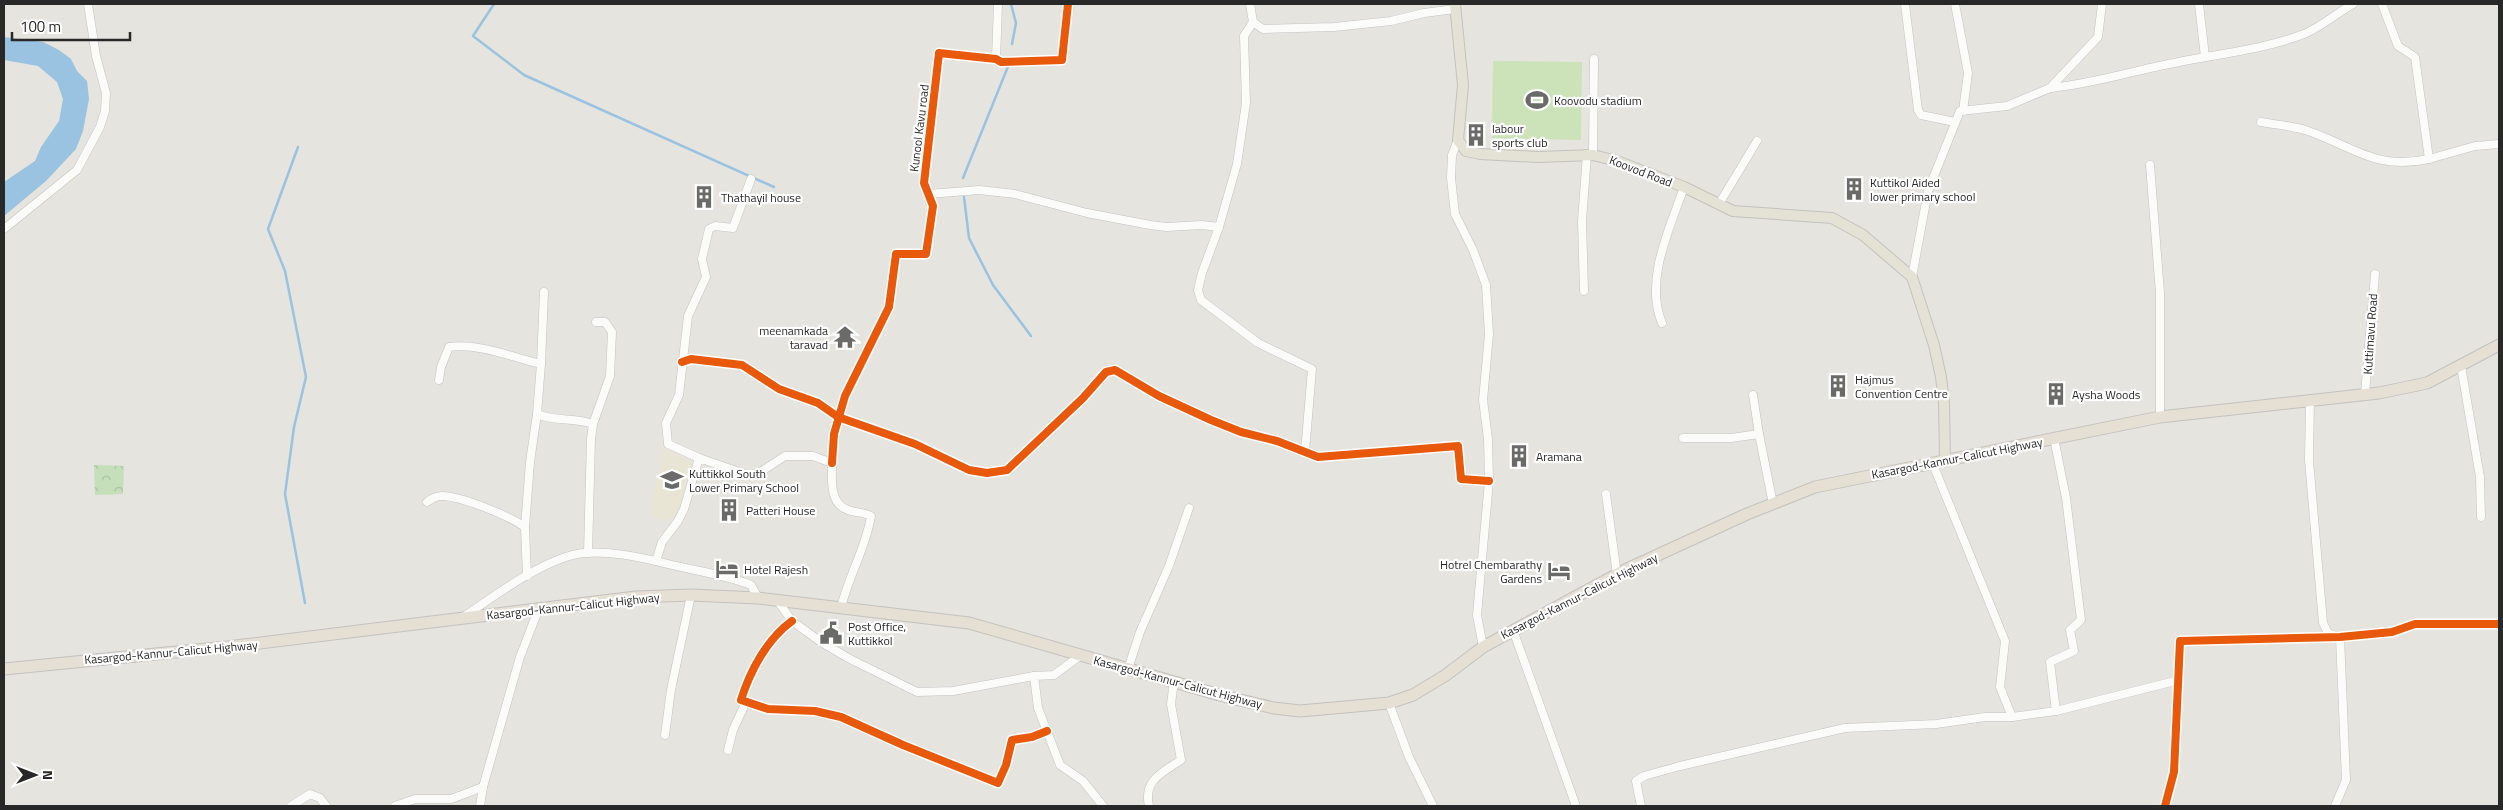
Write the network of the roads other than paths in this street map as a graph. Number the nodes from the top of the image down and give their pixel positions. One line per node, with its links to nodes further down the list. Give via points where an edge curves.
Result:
1 (88, 4): 31 (street, via 106,93 100,127 77,170)
2 (998, 4): 14 (street)
3 (1068, 4): 14 (street, Kunool Kavu road, via 1062,60 1001,62)
4 (1250, 4): 12 (street)
5 (1905, 4): 18 (street, via 1918,110 1921,115)
6 (1954, 4): 17 (street, via 1968,73)
7 (2102, 4): 16 (street, via 2098,37)
8 (2200, 4): 13 (street)
9 (2353, 4): 13 (street, via 2305,34 2224,56)
10 (2382, 4): 24 (street, via 2398,46 2415,57)
11 (1455, 7): 12 (street, via 1391,21 1326,28 1263,29); 20 (main road, via 1464,85)
12 (1253, 22): 30 (street, via 1244,36 1246,103 1237,164)
13 (2205, 57): 16 (street, via 2078,85)
14 (996, 59): 28 (street, Kunool Kavu road, via 939,53 924,184)
15 (1594, 59): 23 (street)
16 (2050, 88): 17 (street, via 2008,106)
17 (1963, 111): 18 (street)
18 (1955, 122): 33 (street, via 1928,191)
19 (2261, 122): 24 (street, via 2310,131 2379,161 2400,163)
20 (1458, 140): 23 (main road, Koovod Road, via 1466,151 1480,154); 58 (street, via 1452,155 1451,178 1455,214 1486,285 1490,334 1483,400)
21 (1757, 141): 29 (street)
22 (2499, 144): 24 (street, via 2475,146)
23 (1590, 155): 27 (main road, Koovod Road, via 1617,161); 34 (street, via 1582,221)
24 (2429, 159)
25 (2150, 165): 48 (street, via 2160,293)
26 (751, 179): 39 (street, via 734,228 709,228 702,259 706,277 688,316)
27 (1684, 187): 29 (main road, Koovod Road); 37 (street, via 1659,260 1656,308)
28 (929, 194): 30 (street, via 979,190 1014,194 1166,227); 47 (street, Kunool Kavu road, via 933,206 926,254 896,254 889,307)
29 (1719, 204): 33 (main road, Koovod Road, via 1734,212 1832,218 1863,235)
30 (1219, 227): 53 (street, via 1202,272 1198,290 1201,300 1258,344 1312,370)
31 (4, 228)
32 (2375, 274): 43 (street, Kuttimavu Road)
33 (1912, 277): 55 (main road, via 1941,377)
34 (1584, 291)
35 (544, 292): 40 (street)
36 (596, 322): 49 (street, via 606,322 612,332 610,376)
37 (1662, 323)
38 (2499, 345): 41 (highway, Kasargod-Kannur-Calicut Highway)
39 (682, 362): 47 (street, via 691,359 742,365 779,389 818,403); 54 (street, via 679,395 666,423 665,434 668,444)
40 (540, 364): 42 (street, via 474,348 449,347); 46 (street)
41 (2461, 366): 43 (highway, Kasargod-Kannur-Calicut Highway, via 2427,383); 63 (street, via 2480,477)
42 (440, 380)
43 (2366, 394): 45 (highway, Kasargod-Kannur-Calicut Highway)
44 (1753, 395): 50 (street)
45 (2310, 400): 48 (highway, Kasargod-Kannur-Calicut Highway); 78 (street, via 2310,460 2323,623 2328,633)
46 (537, 414): 49 (street, via 581,419); 64 (street)
47 (838, 417): 53 (street, via 915,444 969,470 987,473 1007,470 1106,372 1115,370 1159,396 1211,420); 57 (street, Kunool Kavu road)
48 (2160, 417): 52 (highway, Kasargod-Kannur-Calicut Highway)
49 (593, 424): 65 (street, via 588,481)
50 (1760, 434): 51 (street); 61 (street)
51 (1683, 438)
52 (2054, 438): 55 (highway, Kasargod-Kannur-Calicut Highway); 88 (street, via 2066,498 2081,620 2070,630 2074,651 2050,662)
53 (1306, 452): 58 (street, via 1318,457 1458,446 1461,479)
54 (699, 458): 57 (street, via 748,475 760,472 786,456 813,456); 66 (street, via 684,509 662,542)
55 (1945, 460): 56 (highway, Kasargod-Kannur-Calicut Highway)
56 (1932, 462): 61 (highway, Kasargod-Kannur-Calicut Highway, via 1815,487); 89 (street, via 2005,641 2000,687)
57 (832, 463): 73 (street, Kunool Kavu road, via 832,483 839,506 871,516)
58 (1489, 481): 79 (street, via 1477,615)
59 (1606, 494): 67 (street)
60 (427, 502): 64 (street, via 435,497 454,498)
61 (1773, 504): 67 (highway, Kasargod-Kannur-Calicut Highway)
62 (1189, 508): 82 (street)
63 (2481, 516)
64 (526, 527): 68 (street)
65 (588, 553): 66 (street); 68 (street, via 552,563)
66 (656, 561): 70 (street, via 729,576 751,585)
67 (1617, 575): 77 (highway, Kasargod-Kannur-Calicut Highway)
68 (527, 576): 74 (street)
69 (691, 595): 70 (highway, Kasargod-Kannur-Calicut Highway); 72 (highway, Kasargod-Kannur-Calicut Highway, via 636,597); 91 (street)
70 (758, 598): 71 (highway, Kasargod-Kannur-Calicut Highway)
71 (777, 600): 73 (highway, Kasargod-Kannur-Calicut Highway); 75 (street)
72 (539, 608): 74 (highway, Kasargod-Kannur-Calicut Highway); 93 (street, via 520,657)
73 (841, 608): 80 (highway, Kasargod-Kannur-Calicut Highway, via 969,623)
74 (464, 618): 81 (highway, Kasargod-Kannur-Calicut Highway, via 227,647)
75 (792, 621): 83 (street, via 850,659 916,692 953,691); 86 (street, via 772,638 763,653 744,691 741,700)
76 (2499, 624): 78 (street, via 2415,624 2392,632)
77 (1513, 630): 79 (highway, Kasargod-Kannur-Calicut Highway); 101 (street)
78 (2340, 637): 84 (street, via 2180,641); 104 (street, via 2346,780)
79 (1482, 647): 87 (highway, Kasargod-Kannur-Calicut Highway, via 1413,695)
80 (1082, 655): 82 (highway, Kasargod-Kannur-Calicut Highway); 83 (street, via 1054,675)
81 (4, 669)
82 (1128, 669): 85 (highway, Kasargod-Kannur-Calicut Highway)
83 (1034, 676): 90 (street, via 1038,708)
84 (2179, 680): 88 (street); 103 (street, via 2174,772)
85 (1174, 681): 87 (highway, Kasargod-Kannur-Calicut Highway, via 1249,703 1300,711); 99 (street, via 1171,704 1181,760 1155,776 1150,785)
86 (746, 702): 90 (street, via 841,717 998,783 1012,740); 92 (street)
87 (1389, 703): 100 (street, via 1409,757)
88 (2056, 711): 89 (street)
89 (2012, 717): 102 (street, via 1845,728 1680,766 1636,780)
90 (1047, 731): 98 (street, via 1060,765 1083,781)
91 (665, 735)
92 (728, 750)
93 (483, 787): 96 (street, via 451,800 415,800); 97 (street)
94 (291, 806): 95 (street, via 310,794 320,798)
95 (326, 806)
96 (395, 806)
97 (480, 806)
98 (1104, 806)
99 (1150, 806)
100 (1433, 806)
101 (1576, 806)
102 (1641, 806)
103 (2165, 806)
104 (2335, 806)

